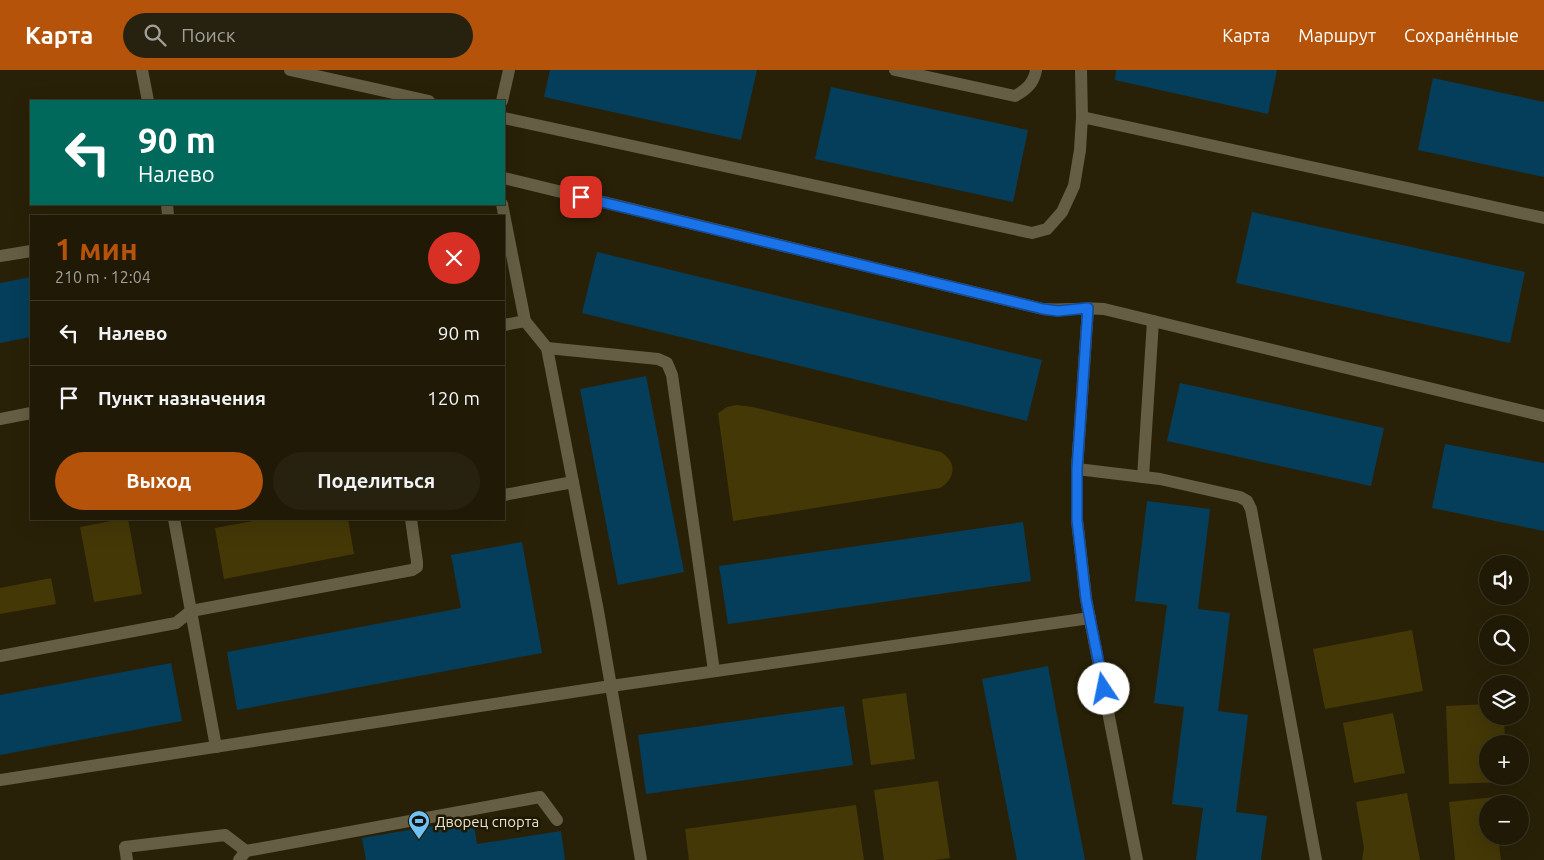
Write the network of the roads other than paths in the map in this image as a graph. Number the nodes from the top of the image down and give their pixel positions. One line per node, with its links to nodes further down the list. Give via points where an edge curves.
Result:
1 (142, 70): 7 (street)
2 (290, 70): 8 (street)
3 (509, 70): 9 (street)
4 (895, 70): 5 (street, via 1015,96 1031,85)
5 (1036, 70)
6 (1081, 70): 10 (street)
7 (148, 100)
8 (425, 100)
9 (502, 100)
10 (1082, 117): 11 (street, via 1074,186 1062,212 1047,229 1032,233); 13 (street)
11 (505, 118)
12 (505, 178): 17 (street, via 1043,309)
13 (1544, 218)
14 (505, 219): 18 (street)
15 (30, 250): 16 (street)
16 (0, 256)
17 (1088, 308): 19 (street); 25 (street)
18 (525, 321): 20 (street); 21 (street)
19 (1153, 321): 23 (street); 26 (street)
20 (505, 325)
21 (547, 348): 27 (street); 34 (street, via 658,359 667,363 672,375)
22 (30, 413): 24 (street)
23 (1544, 416)
24 (0, 418)
25 (1077, 469): 26 (street); 32 (street, via 1077,520)
26 (1143, 477): 43 (street, via 1247,500)
27 (573, 482): 28 (street); 35 (street)
28 (505, 495)
29 (174, 520): 31 (street)
30 (411, 520): 31 (street, via 417,562 417,567 412,570)
31 (191, 611): 33 (street, via 176,623); 36 (street)
32 (1090, 618): 34 (street); 42 (street)
33 (0, 656)
34 (714, 671): 35 (street)
35 (611, 686): 36 (street); 41 (street)
36 (216, 747): 37 (street)
37 (0, 780)
38 (557, 820): 39 (street, via 540,797)
39 (242, 856): 40 (street, via 225,835 125,847)
40 (127, 860)
41 (641, 860)
42 (1137, 860)
43 (1316, 860)

